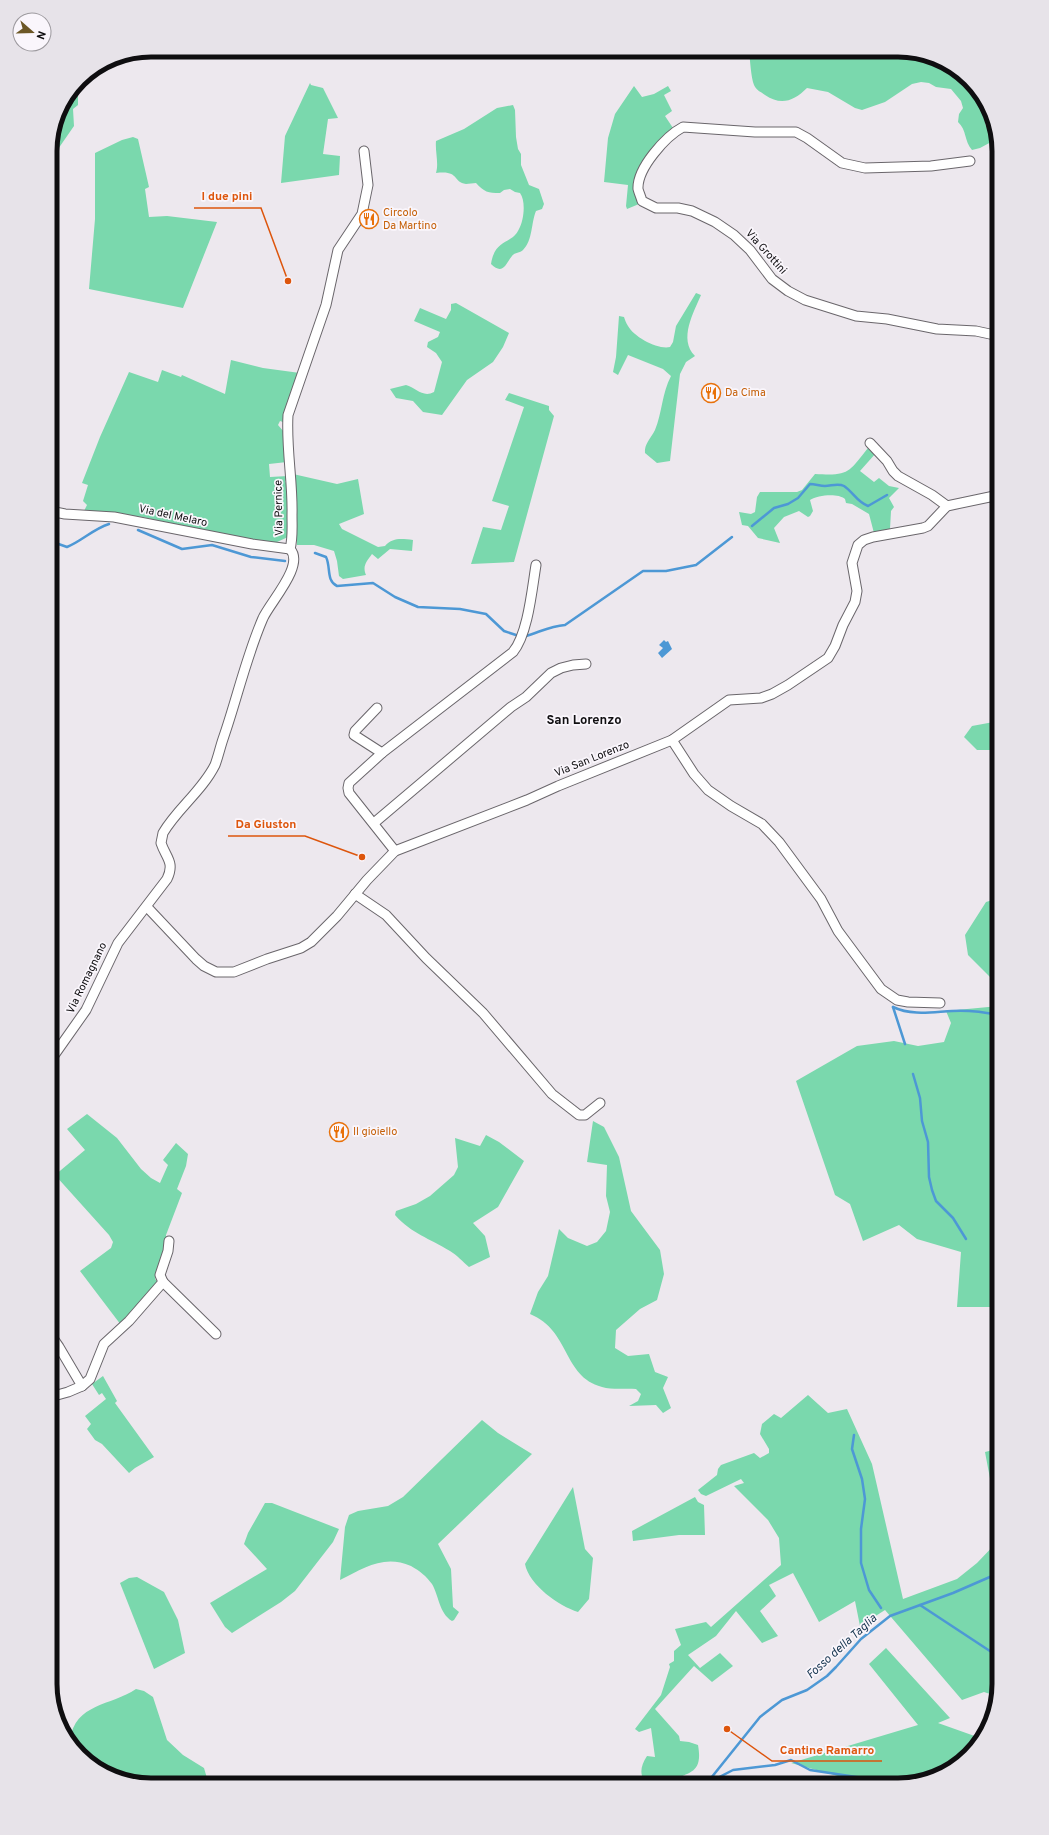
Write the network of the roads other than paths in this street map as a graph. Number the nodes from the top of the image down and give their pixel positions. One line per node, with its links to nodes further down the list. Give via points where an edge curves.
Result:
1 (364, 151): 8 (street, Via Pernice, via 368,185 362,214 338,250 326,305 288,415 287,434 293,492)
2 (970, 160): 3 (street, Via Grottini, via 931,166 865,168 842,163 796,132 683,127 673,132 653,155 639,180 638,189 642,201 656,208 692,211 722,227 750,250 772,279 805,300 856,316)
3 (992, 334)
4 (870, 443): 6 (street, via 898,476)
5 (992, 496): 6 (street)
6 (947, 506): 12 (street, Via San Lorenzo, via 928,526 874,537 858,545 852,563 857,591 855,602 828,658 772,694 761,698 729,700)
7 (57, 512): 8 (street, Via del Melaro, via 114,517)
8 (291, 551): 17 (street, Via Pernice, via 295,558 294,565 268,608 253,642 215,765 163,833 160,843 171,871)
9 (536, 565): 13 (street, via 520,644)
10 (586, 664): 14 (street, via 561,668 550,673)
11 (376, 708): 13 (street, via 354,735)
12 (672, 740): 15 (street, Via San Lorenzo); 18 (street, via 694,774 708,790 762,824 779,842 821,899 838,931 881,989 897,1000)
13 (382, 753): 14 (street, via 349,783 348,788)
14 (374, 823): 15 (street)
15 (395, 851): 16 (street, Via San Lorenzo)
16 (356, 894): 17 (street, Via San Lorenzo, via 311,942 301,948 234,972 224,973 210,970 200,963); 20 (street, via 386,915 482,1013 552,1094 579,1115 585,1115)
17 (147, 907): 19 (street, Via Romagnano, via 118,943 86,1010)
18 (940, 1002)
19 (57, 1051)
20 (600, 1103)
21 (169, 1242): 22 (street, via 160,1276)
22 (163, 1282): 23 (street); 25 (street, via 129,1321 110,1336 104,1344 90,1379)
23 (216, 1334)
24 (57, 1343): 25 (street)
25 (82, 1386): 26 (street)
26 (57, 1395)

